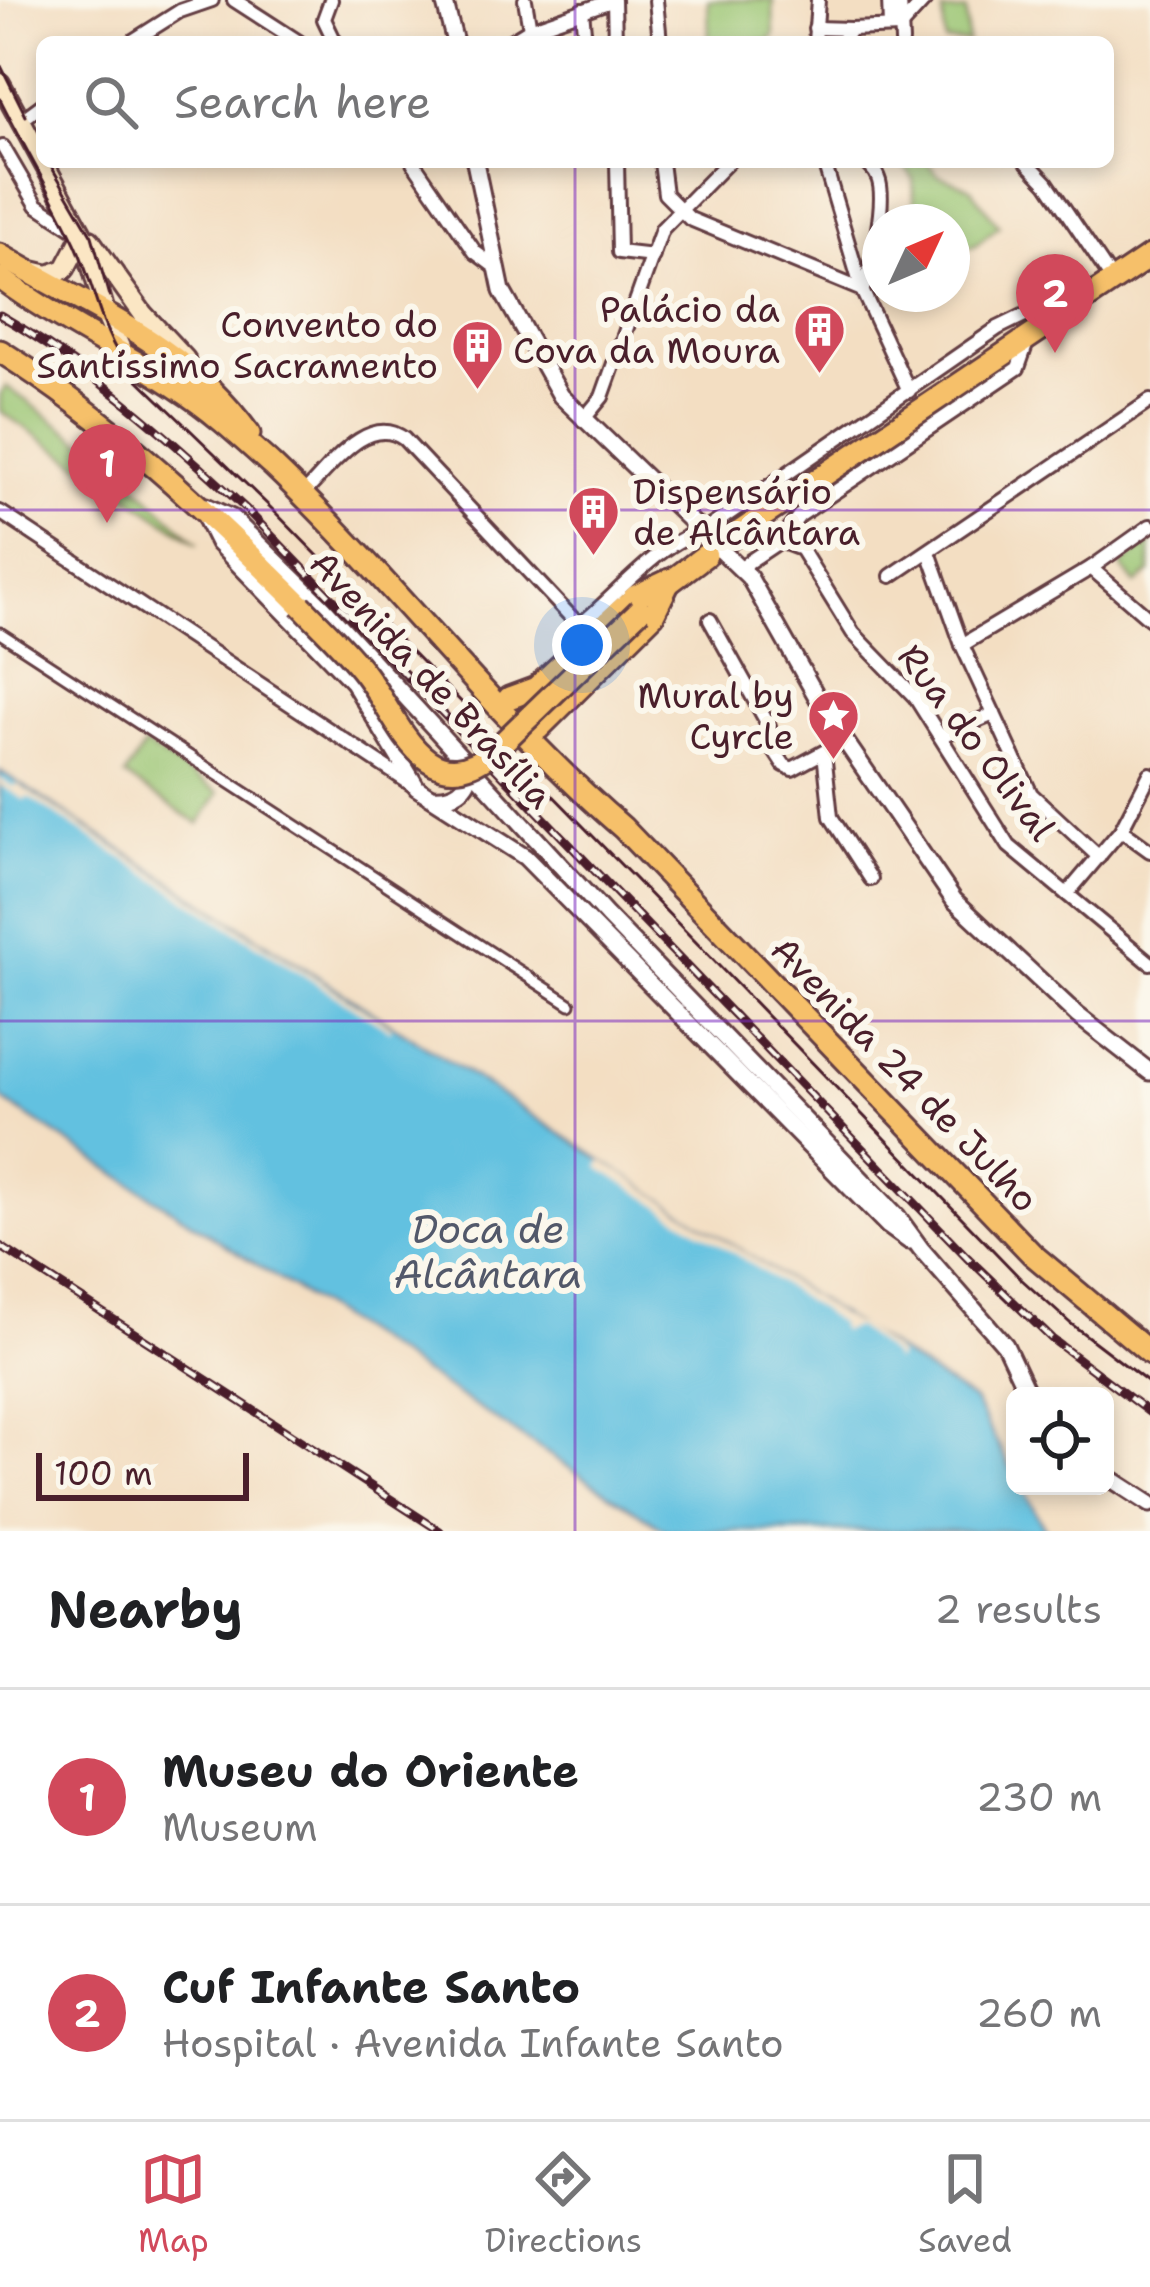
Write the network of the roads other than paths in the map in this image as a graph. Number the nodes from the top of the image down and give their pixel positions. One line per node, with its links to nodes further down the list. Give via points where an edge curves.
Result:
1 (212, 0): 17 (street)
2 (234, 0): 18 (street)
3 (331, 0): 19 (street, via 323,19)
4 (444, 0): 20 (street)
5 (525, 0): 14 (street)
6 (614, 0): 12 (street); 23 (street)
7 (656, 0): 24 (street)
8 (818, 0): 16 (street)
9 (889, 0): 13 (street)
10 (900, 0): 13 (street)
11 (925, 0): 13 (street)
12 (583, 10): 14 (street); 22 (street)
13 (895, 27): 15 (street); 26 (street)
14 (530, 28): 21 (street)
15 (851, 29): 16 (street); 25 (street)
16 (815, 35)
17 (140, 36)
18 (290, 36)
19 (332, 36)
20 (453, 36)
21 (518, 36)
22 (585, 36)
23 (615, 36)
24 (659, 36)
25 (846, 36)
26 (899, 36)
27 (0, 83): 29 (main road)
28 (36, 110): 29 (street)
29 (20, 122): 31 (main road)
30 (3, 147): 44 (street, via 38,205)
31 (36, 151)
32 (45, 168): 43 (main road)
33 (416, 168): 48 (street)
34 (476, 168): 48 (street)
35 (617, 168): 46 (street, via 619,252)
36 (662, 168): 42 (street, via 665,194)
37 (722, 168): 42 (street)
38 (826, 168): 51 (street)
39 (870, 168): 41 (street)
40 (1033, 168): 50 (street)
41 (880, 204)
42 (678, 211): 46 (street); 51 (street)
43 (71, 215): 44 (main road); 58 (main road)
44 (82, 236): 49 (main road, via 65,269); 54 (main road)
45 (0, 255): 49 (main road)
46 (653, 256): 61 (street, via 602,397)
47 (1150, 256): 50 (main road)
48 (495, 267): 61 (street, via 551,381)
49 (10, 272): 54 (main road, Avenida 24 de Julho); 57 (main road, Avenida 24 de Julho, via 40,308)
50 (1113, 281): 52 (main road)
51 (862, 290)
52 (1085, 298): 55 (main road); 59 (street, via 1016,317)
53 (872, 312): 59 (street)
54 (106, 316): 57 (main road); 58 (main road, Avenida 24 de Julho)
55 (1028, 338): 68 (street, via 1018,368 799,516); 70 (main road)
56 (0, 351): 64 (main road, Avenida de Brasília)
57 (124, 356): 62 (main road, Avenida 24 de Julho, via 185,393)
58 (200, 376): 62 (main road, Avenida 24 de Julho)
59 (909, 391): 67 (street)
60 (1150, 401): 69 (street)
61 (584, 420): 67 (street)
62 (271, 464): 63 (main road, Avenida 24 de Julho)
63 (301, 496): 67 (street, via 368,433 392,430 579,623 689,534); 79 (main road, Avenida 24 de Julho)
64 (198, 502): 74 (main road, bridge, via 364,672 417,753 449,767 494,752); 85 (street, Avenida de Brasília, via 232,518 278,562); 87 (street, Avenida de Brasília, via 218,543 353,682)
65 (0, 512): 87 (street)
66 (1150, 526): 72 (street)
67 (704, 531): 70 (street)
68 (781, 541): 70 (street); 82 (street, Rua do Olival, via 801,549 853,633)
69 (929, 552): 73 (street); 78 (street)
70 (736, 554): 83 (street)
71 (706, 555): 74 (main road)
72 (1091, 568): 75 (street); 78 (street)
73 (891, 576)
74 (670, 580): 79 (main road, via 636,596 536,688); 81 (main road, via 653,615)
75 (1150, 619)
76 (710, 620): 84 (street, via 784,765 792,769)
77 (0, 633): 96 (street)
78 (962, 645): 80 (street)
79 (502, 702): 81 (main road, Avenida 24 de Julho); 88 (main road, Avenida 24 de Julho, via 568,781)
80 (994, 714): 82 (street); 91 (street, via 1031,794)
81 (538, 729): 88 (main road, Avenida 24 de Julho)
82 (941, 736): 93 (street, Rua do Olival, via 1009,846)
83 (844, 741): 84 (street); 97 (street, via 963,911)
84 (824, 752): 92 (street, via 831,817)
85 (470, 768): 87 (street, via 459,792); 94 (street, Avenida de Brasília)
86 (1150, 774): 89 (street)
87 (423, 792): 94 (street, Avenida de Brasília, via 525,857)
88 (623, 828): 98 (main road, Avenida 24 de Julho, via 1050,1271)
89 (1121, 830): 90 (street); 91 (street)
90 (1150, 851)
91 (1099, 857): 93 (street)
92 (871, 879)
93 (1067, 894): 95 (street, Rua do Olival)
94 (601, 921): 99 (street, Avenida de Brasília, via 888,1226 921,1249 1005,1345)
95 (1150, 963)
96 (570, 1004)
97 (1150, 1072)
98 (1150, 1353)
99 (1025, 1387)
100 (1114, 1481): 101 (street)
101 (1150, 1504)

